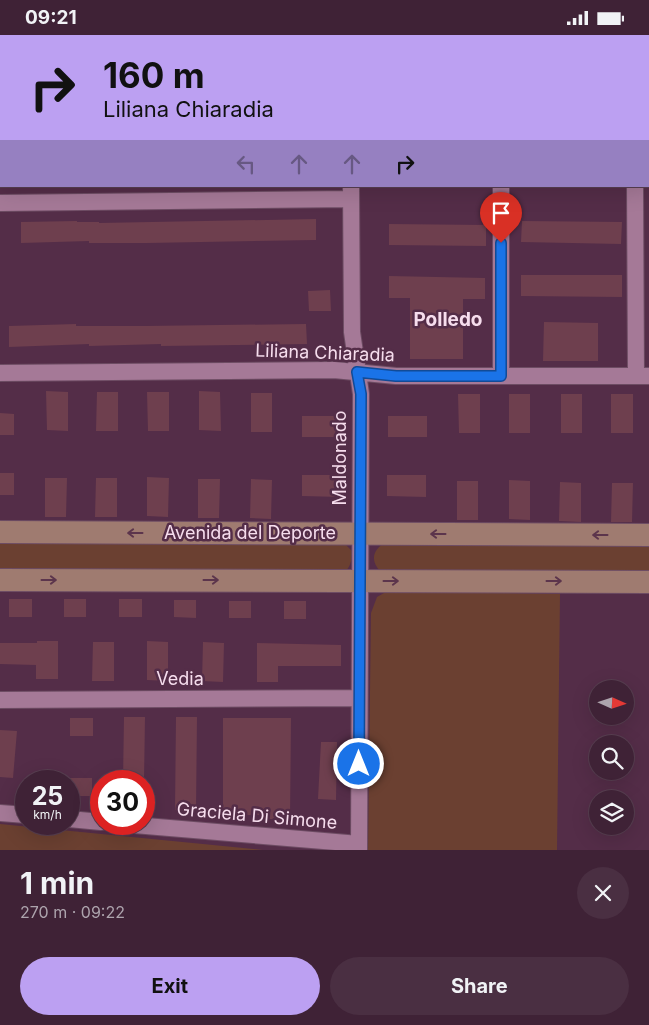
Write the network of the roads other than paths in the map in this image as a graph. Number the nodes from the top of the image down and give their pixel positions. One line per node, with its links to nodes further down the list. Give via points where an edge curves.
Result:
1 (374, 35): 2 (street)
2 (391, 35)
3 (501, 187): 10 (street)
4 (635, 187): 9 (street)
5 (351, 193): 6 (street); 7 (street, Maldonado, via 352,332)
6 (0, 203)
7 (357, 372): 8 (street, Liliana Chiaradia); 10 (street, Liliana Chiaradia, via 396,376); 12 (street, Maldonado, via 361,394)
8 (0, 373)
9 (643, 375): 10 (street, Liliana Chiaradia)
10 (501, 376)
11 (0, 533): 12 (street, Avenida del Deporte, one-way to 11)
12 (360, 534): 13 (street, Avenida del Deporte, one-way to 12); 15 (street, Maldonado)
13 (649, 535)
14 (0, 580): 15 (street, one-way to 15)
15 (360, 581): 16 (street, one-way to 16); 17 (street, Maldonado)
16 (649, 582)
17 (360, 698): 18 (street, Vedia); 22 (street, Maldonado)
18 (0, 700)
19 (0, 813): 20 (street)
20 (15, 814)
21 (155, 827): 22 (street, Graciela Di Simone)
22 (359, 847)

